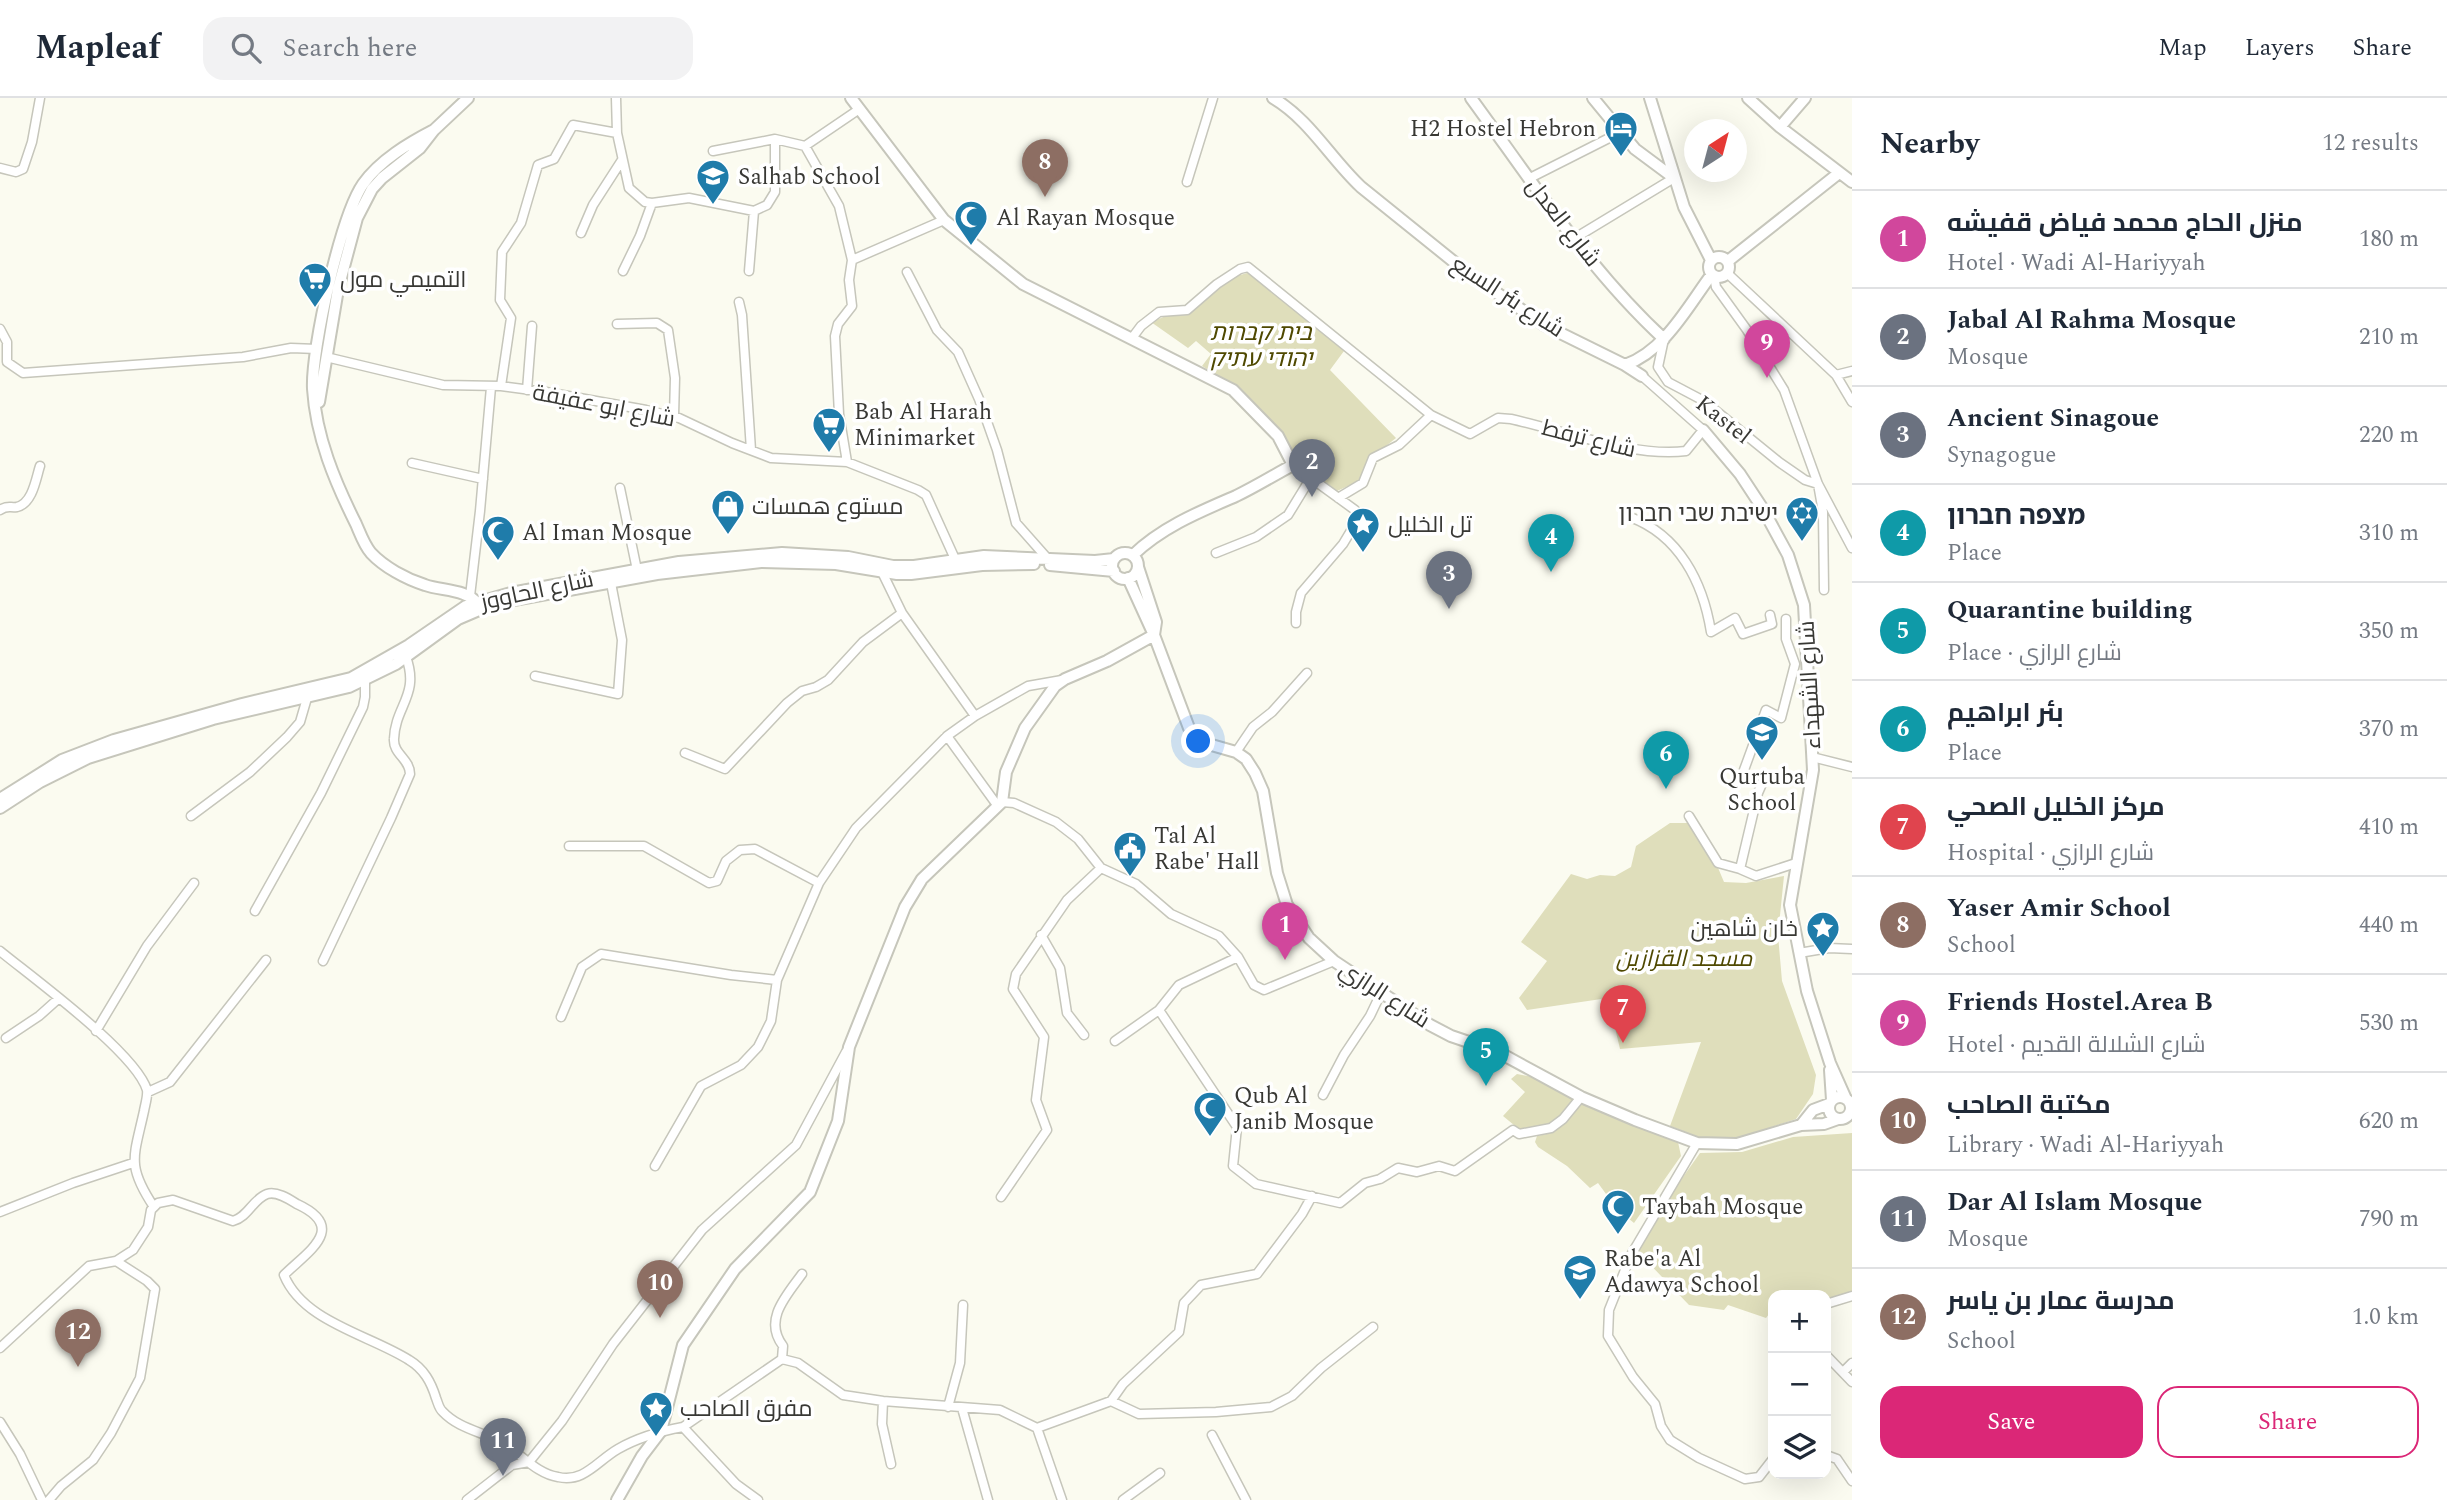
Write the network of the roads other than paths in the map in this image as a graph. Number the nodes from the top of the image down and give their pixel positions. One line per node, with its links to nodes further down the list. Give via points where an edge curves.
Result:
1 (40, 98): 21 (street, via 23,169 16,172)
2 (468, 98): 46 (main road, via 434,130 382,164 356,195 335,263)
3 (616, 98): 16 (street)
4 (851, 98): 13 (main road)
5 (1213, 98): 25 (street)
6 (1273, 98): 27 (main road, شارع بئر السبع, via 1309,127)
7 (1283, 98): 27 (main road, شارع بئر السبع, via 1316,127)
8 (1471, 98): 23 (main road, شارع العدل)
9 (1593, 98): 15 (main road)
10 (1650, 98): 24 (main road)
11 (1748, 98): 14 (main road)
12 (1805, 98): 14 (main road)
13 (858, 110): 18 (street); 30 (main road)
14 (1780, 127): 22 (main road)
15 (1621, 132): 23 (street); 24 (main road, via 1634,149)
16 (617, 133): 20 (street); 51 (street, via 573,125 554,159 538,165 521,223 502,252 500,300 511,318)
17 (775, 139): 18 (street); 19 (street); 29 (street, via 775,192 767,205)
18 (805, 146): 33 (street, via 839,206)
19 (713, 151)
20 (622, 160): 28 (street, via 629,188); 31 (street)
21 (0, 167)
22 (1839, 173): 26 (main road); 35 (main road)
23 (1530, 178): 32 (main road, شارع العدل)
24 (1674, 178): 32 (street); 34 (main road)
25 (1186, 182)
26 (1852, 182)
27 (1361, 187): 47 (main road, شارع بئر السبع, via 1490,289 1544,324)
28 (652, 204): 29 (street, via 689,198); 36 (street)
29 (754, 211): 37 (street)
30 (944, 220): 33 (street); 44 (main road, via 1023,284)
31 (581, 233)
32 (1575, 238): 45 (main road, شارع العدل, via 1632,310)
33 (852, 260): 59 (street, via 852,304 835,335)
34 (1711, 260): 35 (main road, via 1719,256); 39 (main road)
35 (1728, 267): 39 (main road, via 1723,276); 49 (street)
36 (623, 271)
37 (749, 271)
38 (907, 272): 72 (street, via 937,330 958,352 974,387 998,450 1016,523)
39 (1713, 275): 45 (main road); 65 (street, via 1716,287 1784,390)
40 (739, 302): 58 (street)
41 (617, 324): 56 (street, via 657,323 668,330 675,378)
42 (532, 326): 53 (street)
43 (0, 329): 46 (street, شارع ابو عفيفة, via 7,342 7,362 23,373 243,357 290,348)
44 (1132, 338): 55 (street, via 1159,312 1187,310 1248,267); 61 (main road, via 1233,390 1278,436)
45 (1664, 339): 47 (main road); 65 (street, Kastel, via 1658,366 1668,382 1704,401 1779,462)
46 (321, 353): 52 (street, شارع ابو عفيفة, via 443,385); 82 (main road, via 313,388 322,440 333,477 369,551 423,585)
47 (1625, 365): 50 (main road, شارع الشهداء)
48 (1852, 371): 49 (street)
49 (1836, 375): 54 (street)
50 (1642, 376): 57 (street, شارع الشهداء)
51 (501, 386): 52 (street, شارع ابو عفيفة); 53 (street, شارع ابو عفيفة)
52 (491, 387): 63 (street)
53 (527, 390): 56 (street, شارع ابو عفيفة)
54 (1852, 402)
55 (1432, 415): 57 (street, شارع ترفط, via 1470,434 1498,418 1511,419 1669,454 1686,452); 67 (street, via 1399,445 1373,458 1363,483)
56 (674, 416): 58 (street, شارع ابو عفيفة)
57 (1703, 430): 98 (main road, شارع الشهداء, via 1763,509 1798,583 1804,605)
58 (751, 450): 59 (street, شارع ابو عفيفة, via 771,458)
59 (847, 462): 73 (street, شارع ابو عفيفة, via 926,495)
60 (412, 463): 63 (street)
61 (1293, 465): 64 (street); 75 (main road, via 1195,513 1145,544)
62 (40, 466): 68 (street, via 25,503)
63 (483, 479): 82 (street)
64 (1310, 479): 67 (street); 71 (street, via 1288,515 1256,537)
65 (1818, 484): 70 (street); 81 (street, via 1824,512)
66 (620, 488): 76 (street)
67 (1338, 498): 86 (street, via 1355,510 1358,519 1301,593)
68 (0, 510)
69 (1630, 517): 84 (street, via 1658,531 1685,561 1705,599 1711,632 1735,618 1743,634 1772,624)
70 (1852, 548)
71 (1216, 553)
72 (1047, 558): 73 (main road, شارع الحاووز); 74 (main road, شارع الحاووز)
73 (955, 559): 76 (main road, شارع الحاووز, via 893,566 848,557 782,553)
74 (1114, 559): 75 (main road, via 1120,554); 77 (main road)
75 (1135, 561): 79 (main road, via 1135,574); 87 (main road, via 1156,622)
76 (637, 570): 82 (main road, شارع الحاووز)
77 (1114, 571): 78 (main road, via 1030,564 911,575); 79 (main road)
78 (882, 572): 80 (main road, via 836,564 761,562); 83 (street)
79 (1128, 578): 87 (main road)
80 (611, 583): 82 (main road); 90 (street, via 622,640 618,694)
81 (1824, 590)
82 (476, 602): 88 (main road); 102 (main road, شارع الحاووز, via 351,678 104,744 62,760)
83 (902, 613): 94 (street); 96 (street, via 863,642 828,680 787,703 725,769)
84 (1769, 615)
85 (1786, 619): 100 (street, via 1786,639 1795,664 1781,718 1766,710)
86 (1296, 623)
87 (1154, 635): 91 (main road); 97 (main road, via 1189,728 1198,739)
88 (406, 657): 92 (main road); 120 (street, via 412,680 394,746 410,766 410,774)
89 (1307, 673): 97 (street, via 1253,727)
90 (535, 676)
91 (1065, 679): 94 (street, via 1028,686); 103 (main road, via 1025,728 1006,772)
92 (365, 680): 93 (main road); 113 (street, via 363,707)
93 (307, 698): 104 (main road, via 213,719 88,758); 105 (street, via 300,722 287,737 250,772)
94 (975, 716): 95 (street)
95 (947, 736): 103 (street); 112 (street, via 856,828)
96 (685, 752)
97 (1236, 752): 121 (main road, شارع الرازي, via 1246,759 1263,791 1287,905 1309,938)
98 (1812, 757): 99 (street); 108 (main road, شارع الشهداء)
99 (1852, 767)
100 (1744, 769)
101 (1765, 777): 110 (street)
102 (0, 799)
103 (1000, 803): 109 (street, via 1014,803 1056,822 1078,839); 131 (main road, via 922,879 905,907)
104 (0, 808)
105 (191, 816)
106 (1689, 816): 110 (street, via 1718,863)
107 (569, 846): 112 (street, via 644,846 709,883 717,880 726,861 740,850 755,849)
108 (1796, 863): 110 (street, via 1756,876); 117 (main road, شارع الشهداء, via 1790,905)
109 (1101, 869): 114 (street, via 1067,900); 118 (street, via 1136,884 1171,914 1219,936)
110 (1740, 869)
111 (194, 883): 127 (street, via 147,946)
112 (819, 883): 122 (street)
113 (255, 911)
114 (1041, 935): 128 (street, via 1060,968 1067,1013); 144 (street, via 1016,974 1013,989 1044,1037 1036,1100 1046,1130)
115 (1852, 949): 117 (street)
116 (0, 951): 124 (street)
117 (1799, 953): 132 (main road, شارع الشهداء)
118 (1238, 957): 121 (street, via 1255,985 1264,990); 125 (street, via 1180,985)
119 (266, 960): 133 (street, via 170,1082)
120 (323, 961)
121 (1334, 961): 123 (main road, شارع الرازي)
122 (777, 980): 126 (street, via 601,954 582,967); 142 (street, via 771,1021 758,1047 741,1065 701,1086)
123 (1381, 993): 134 (street); 135 (main road, شارع الرازي, via 1451,1036 1498,1052)
124 (58, 999): 127 (street); 129 (street)
125 (1159, 1010): 130 (street); 143 (street, via 1237,1127 1233,1166 1256,1184)
126 (561, 1017)
127 (96, 1031): 133 (street, via 134,1067)
128 (1084, 1035)
129 (6, 1038)
130 (1115, 1041)
131 (849, 1047): 166 (main road, via 838,1121 810,1192 735,1269 683,1345); 169 (street, via 796,1145 702,1230)
132 (1830, 1063): 136 (main road); 137 (main road)
133 (148, 1092): 141 (street)
134 (1323, 1095)
135 (1581, 1097): 140 (main road, شارع الرازي); 143 (street, via 1551,1128 1518,1134 1513,1130 1455,1171 1439,1166 1417,1172 1398,1168 1381,1180 1365,1183 1340,1203)
136 (1830, 1102): 137 (main road, via 1837,1097); 138 (main road, via 1830,1114); 139 (main road, شارع الرازي, via 1813,1110)
137 (1849, 1102): 138 (main road)
138 (1845, 1120): 139 (main road, شارع الرازي)
139 (1801, 1125): 140 (main road, شارع الرازي, via 1737,1144)
140 (1697, 1143): 171 (street, via 1631,1255 1609,1310 1608,1336 1654,1404 1671,1440 1745,1479 1759,1477)
141 (133, 1163): 145 (street, via 139,1184); 146 (street)
142 (655, 1166)
143 (1312, 1196): 160 (street, via 1257,1274 1201,1285 1184,1303 1179,1332)
144 (1001, 1197)
145 (154, 1207): 147 (street, via 133,1250); 169 (street, via 173,1200 236,1221 271,1194 308,1209 321,1222 322,1232 317,1245 284,1275 288,1285 331,1321 411,1360 424,1371 441,1411 505,1444)
146 (0, 1212)
147 (116, 1261): 153 (street, via 89,1266); 175 (street, via 155,1289 140,1378 93,1460)
148 (802, 1275): 154 (street, via 775,1318)
149 (1852, 1296): 150 (street)
150 (1831, 1302)
151 (963, 1305): 161 (street, via 960,1363)
152 (1373, 1327): 160 (street, via 1292,1396 1271,1407 1139,1414)
153 (0, 1348)
154 (782, 1359): 159 (street, via 798,1363 843,1395); 164 (street)
155 (1831, 1360): 157 (street)
156 (1852, 1363): 157 (street)
157 (1843, 1372): 158 (street)
158 (1852, 1382)
159 (883, 1401): 161 (street); 170 (street)
160 (1111, 1401): 165 (street)
161 (948, 1407): 162 (street)
162 (962, 1408): 165 (street, via 1000,1410); 179 (street)
163 (0, 1422): 174 (street)
164 (683, 1427): 166 (street); 178 (street, via 736,1484)
165 (1037, 1428): 180 (street)
166 (661, 1431): 169 (street, via 618,1449 583,1476 559,1478); 177 (main road)
167 (1212, 1435): 182 (street)
168 (1831, 1457): 173 (street, via 1838,1459)
169 (529, 1462): 176 (street, via 512,1465)
170 (891, 1464)
171 (1768, 1465)
172 (1160, 1473): 181 (street)
173 (1852, 1481)
174 (42, 1500)
175 (49, 1500)
176 (467, 1500)
177 (617, 1500)
178 (758, 1500)
179 (988, 1500)
180 (1062, 1500)
181 (1123, 1500)
182 (1246, 1500)

